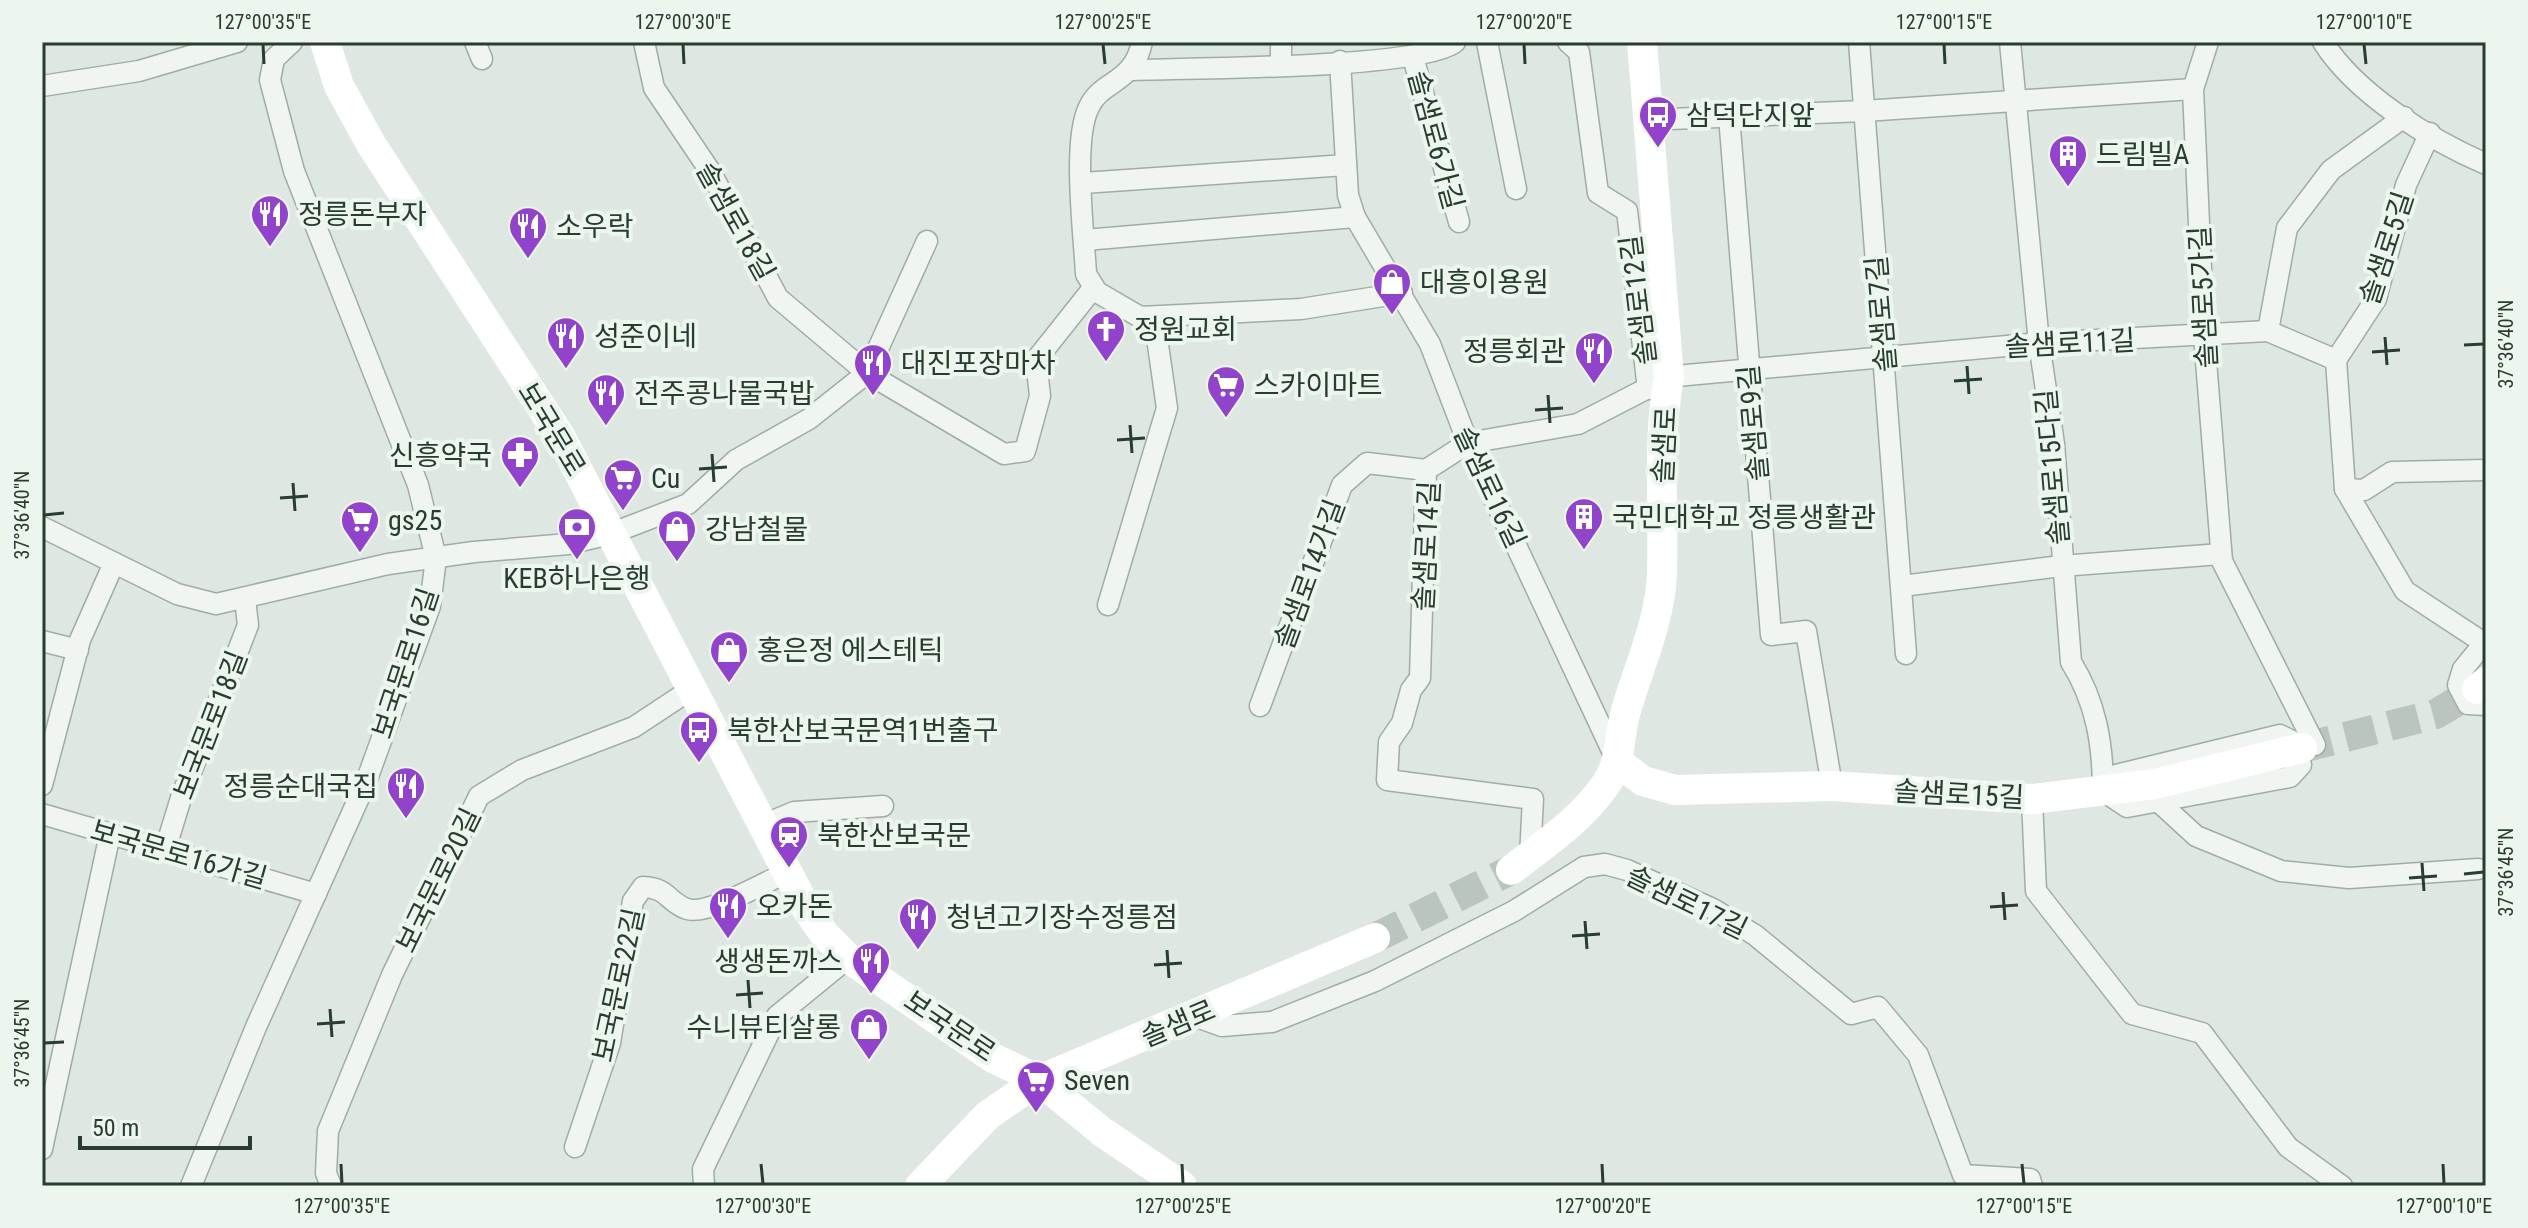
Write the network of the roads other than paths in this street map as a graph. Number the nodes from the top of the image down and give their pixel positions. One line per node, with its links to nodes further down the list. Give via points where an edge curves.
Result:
1 (237, 42): 19 (street, via 139,71)
2 (292, 42): 53 (street, 보국문로16길, via 274,59 270,80 294,171 418,485)
3 (325, 42): 51 (main road, 보국문로, via 339,86 371,144 560,436)
4 (644, 42): 44 (street, 솔샘로18길, via 654,88 710,171 778,298)
5 (1142, 42): 18 (street)
6 (1281, 42): 17 (street)
7 (1455, 42): 15 (street, 솔샘로6가길, via 1445,50)
8 (1487, 42): 30 (street)
9 (1568, 42): 45 (street, 솔샘로12길, via 1579,52 1598,193 1627,211)
10 (1642, 42): 25 (main road, 솔샘로)
11 (1859, 42): 22 (street, 솔샘로7길)
12 (2010, 42): 21 (street, 솔샘로15다길)
13 (2208, 42): 20 (street, 솔샘로5가길)
14 (2323, 42): 24 (street, via 2338,66 2380,104)
15 (1413, 57): 16 (street, 솔샘로6가길); 32 (street, 솔샘로6가길)
16 (1340, 61): 17 (street, 솔샘로6가길); 28 (street, 솔샘로16길)
17 (1281, 64): 18 (street, 솔샘로6가길)
18 (1132, 70): 29 (street, via 1090,104 1080,130)
19 (42, 86)
20 (2193, 89): 21 (street); 39 (street, 솔샘로5가길)
21 (2018, 100): 22 (street); 40 (street, 솔샘로15다길)
22 (1864, 111): 23 (street); 41 (street, 솔샘로7길)
23 (1729, 116): 25 (street); 43 (street, 솔샘로9길)
24 (2404, 117): 26 (street); 38 (street, via 2331,170 2287,228)
25 (1646, 120): 45 (main road, 솔샘로)
26 (2430, 133): 27 (street); 42 (street, 솔샘로5길, via 2406,185 2376,299)
27 (2486, 164)
28 (1346, 165): 29 (street); 31 (street, 솔샘로16길)
29 (1083, 183): 33 (street)
30 (1516, 189)
31 (1355, 217): 33 (street); 36 (street, 솔샘로16길)
32 (1459, 222)
33 (1085, 240): 35 (street, via 1086,274)
34 (927, 241): 44 (street)
35 (1094, 287): 37 (street, via 1140,317); 44 (street, 솔샘로18길, via 1036,360 1040,396 1025,451 1004,454)
36 (1402, 293): 37 (street, via 1301,309); 46 (street, 솔샘로16길, via 1430,344)
37 (1154, 317): 58 (street, via 1167,408)
38 (2268, 331): 39 (street, 솔샘로11길); 42 (street, 솔샘로11길)
39 (2204, 336): 40 (street, 솔샘로11길); 52 (street, 솔샘로5가길)
40 (2039, 343): 41 (street, 솔샘로11길); 55 (street, 솔샘로15다길, via 2054,444)
41 (1885, 358): 43 (street, 솔샘로11길); 56 (street, 솔샘로7길)
42 (2336, 360): 49 (street)
43 (1748, 370): 45 (street, 솔샘로11길); 70 (street, 솔샘로9길, via 1771,635 1806,631)
44 (864, 375): 51 (street, via 809,419 736,460 688,504)
45 (1659, 383): 46 (street, 솔샘로14길, via 1578,424); 67 (main road, 솔샘로, via 1662,576 1624,716)
46 (1468, 443): 47 (street, 솔샘로14길); 67 (street, 솔샘로16길)
47 (1426, 470): 65 (street, 솔샘로14가길, via 1367,463 1342,485); 68 (street, 솔샘로14길, via 1420,678 1389,742)
48 (2486, 470): 49 (street, via 2392,472 2364,490)
49 (2345, 489): 60 (street, via 2405,591)
50 (42, 527): 54 (street)
51 (610, 534): 53 (street, via 568,544); 63 (main road, 보국문로)
52 (2221, 554): 55 (street); 66 (street, 솔샘로5가길)
53 (436, 558): 57 (street, via 388,564); 82 (street, 보국문로16길, via 430,606 366,782)
54 (114, 563): 57 (street, via 177,594 216,604); 61 (street)
55 (2061, 566): 56 (street); 71 (street, 솔샘로15다길, via 2071,662 2088,689 2103,750)
56 (1902, 586): 62 (street, 솔샘로7길)
57 (245, 599): 78 (street, 보국문로18길, via 248,625)
58 (1108, 605)
59 (42, 641): 61 (street)
60 (2485, 642): 64 (street, via 2463,669 2458,685 2468,704)
61 (78, 650): 69 (street)
62 (1906, 654)
63 (690, 690): 76 (main road, 보국문로); 90 (street, 보국문로20길, via 634,727 522,770 479,796 392,975 328,1131 326,1173)
64 (2483, 692)
65 (1260, 706)
66 (2304, 748): 71 (main road, 솔샘로15길, via 2155,784); 73 (street, via 2301,765 2290,777)
67 (1618, 762): 70 (main road, 솔샘로15길, via 1643,781 1675,790); 79 (main road, 솔샘로, via 1593,801)
68 (1387, 780): 79 (street, 솔샘로, via 1533,799)
69 (42, 785)
70 (1832, 786): 72 (main road, 솔샘로15길)
71 (2103, 791): 72 (main road, 솔샘로15길); 73 (street, via 2127,807)
72 (2032, 799): 95 (street, via 2036,891 2132,1014 2202,1033 2288,1147)
73 (2160, 803): 80 (street, via 2196,836 2281,871 2349,878)
74 (883, 806): 76 (street, via 794,812)
75 (42, 814): 77 (street, 보국문로16가길)
76 (763, 825): 81 (main road, 보국문로)
77 (110, 834): 78 (street, 보국문로16가길); 88 (street)
78 (165, 850): 82 (street, 보국문로16가길)
79 (1521, 863)
80 (2478, 869)
81 (787, 872): 84 (main road, 보국문로, via 818,925); 87 (street, 보국문로22길, via 700,911 684,908 660,887 643,887 633,901 610,1043)
82 (316, 894): 89 (street, 보국문로16길)
83 (1375, 938): 85 (main road, 솔샘로)
84 (848, 958): 86 (main road, 보국문로, via 993,1058); 91 (street, via 777,1016 703,1169)
85 (1194, 1016): 86 (main road, 솔샘로); 94 (street, 솔샘로17길, via 1222,1026 1272,1022 1375,981 1514,911 1584,867 1605,864 1713,909 1755,935 1851,1014 1878,1007 1918,1055 1963,1175 2030,1179)
86 (1039, 1080): 92 (main road, 솔샘로, via 988,1115); 93 (main road, 보국문로, via 1101,1131)
87 (575, 1147)
88 (42, 1149)
89 (191, 1186)
90 (331, 1186)
91 (704, 1186)
92 (920, 1186)
93 (1182, 1186)
94 (2032, 1186)
95 (2342, 1186)

